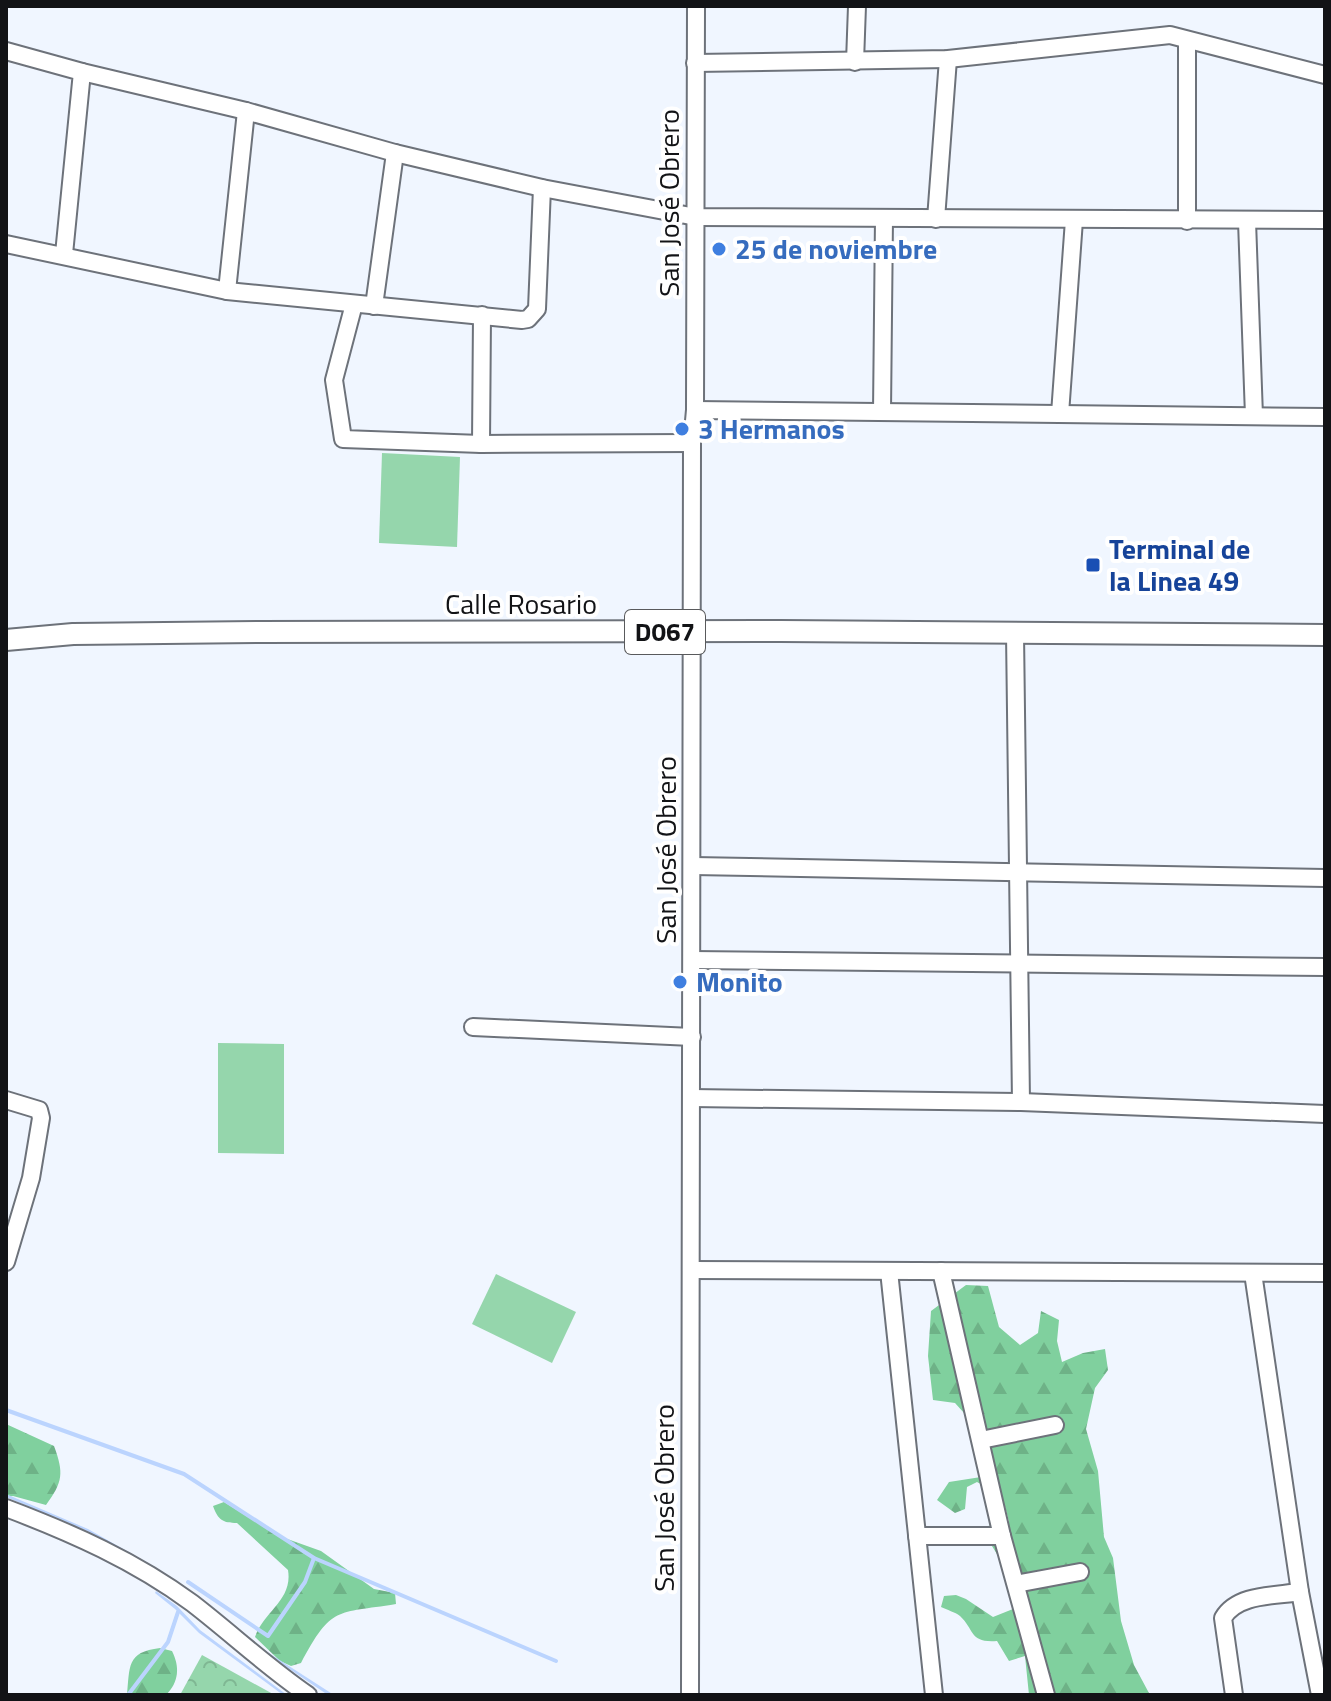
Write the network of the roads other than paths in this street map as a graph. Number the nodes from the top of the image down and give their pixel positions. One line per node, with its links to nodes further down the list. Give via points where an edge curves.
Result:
1 (696, 6): 7 (street, San José Obrero)
2 (857, 6): 6 (street)
3 (1187, 40): 5 (street, via 1170,35); 9 (street); 18 (street)
4 (6, 51): 8 (street)
5 (948, 59): 6 (street); 15 (street)
6 (855, 62): 7 (street)
7 (695, 63): 13 (street, San José Obrero)
8 (82, 72): 10 (street); 21 (street)
9 (1325, 75)
10 (246, 111): 11 (street); 22 (street)
11 (395, 153): 12 (street); 24 (street)
12 (542, 188): 13 (street); 25 (street, via 537,309 522,320)
13 (696, 217): 14 (street); 26 (street, San José Obrero)
14 (884, 218): 15 (street); 27 (street)
15 (936, 219): 16 (street)
16 (1074, 220): 18 (street); 28 (street)
17 (1325, 220): 19 (street)
18 (1187, 221): 19 (street)
19 (1247, 221): 29 (street)
20 (6, 244): 21 (street)
21 (64, 254): 22 (street)
22 (227, 291): 23 (street)
23 (354, 304): 24 (street); 32 (street, via 334,380 343,439)
24 (374, 306): 25 (street)
25 (482, 315): 32 (street)
26 (695, 410): 27 (street); 31 (street, San José Obrero)
27 (882, 412): 28 (street)
28 (1060, 414): 29 (street)
29 (1254, 416): 30 (street)
30 (1325, 417)
31 (692, 443): 32 (street); 33 (street, San José Obrero)
32 (481, 444)
33 (693, 632): 34 (main road, Calle Rosario / D067); 36 (main road, Calle Rosario / D067, via 73,634); 37 (street, San José Obrero)
34 (1015, 633): 35 (main road, Calle Rosario / D067); 38 (street)
35 (1325, 635)
36 (6, 640)
37 (693, 866): 38 (street); 40 (street, San José Obrero)
38 (1018, 872): 39 (street); 41 (street)
39 (1325, 878)
40 (692, 960): 41 (street); 44 (street, San José Obrero)
41 (1019, 963): 42 (street); 47 (street)
42 (1325, 967)
43 (473, 1027): 44 (street)
44 (692, 1037): 45 (street, San José Obrero)
45 (691, 1098): 47 (street); 50 (street, San José Obrero)
46 (6, 1100): 49 (street, via 39,1110 41,1118 31,1178)
47 (1021, 1102): 48 (street)
48 (1325, 1114)
49 (6, 1262)
50 (691, 1270): 51 (street); 64 (street, San José Obrero)
51 (889, 1271): 52 (street); 58 (street)
52 (941, 1271): 53 (street); 56 (street)
53 (1253, 1273): 54 (street); 62 (street)
54 (1325, 1273)
55 (1055, 1425): 56 (street)
56 (981, 1440): 59 (street)
57 (6, 1508): 63 (street, via 103,1548 151,1576)
58 (917, 1536): 59 (street); 65 (street)
59 (1002, 1536): 61 (street)
60 (1080, 1572): 61 (street)
61 (1016, 1584): 66 (street)
62 (1300, 1592): 67 (street, via 1240,1601 1228,1608 1223,1618); 68 (street)
63 (308, 1695)
64 (690, 1695)
65 (934, 1695)
66 (1046, 1695)
67 (1234, 1695)
68 (1320, 1695)

